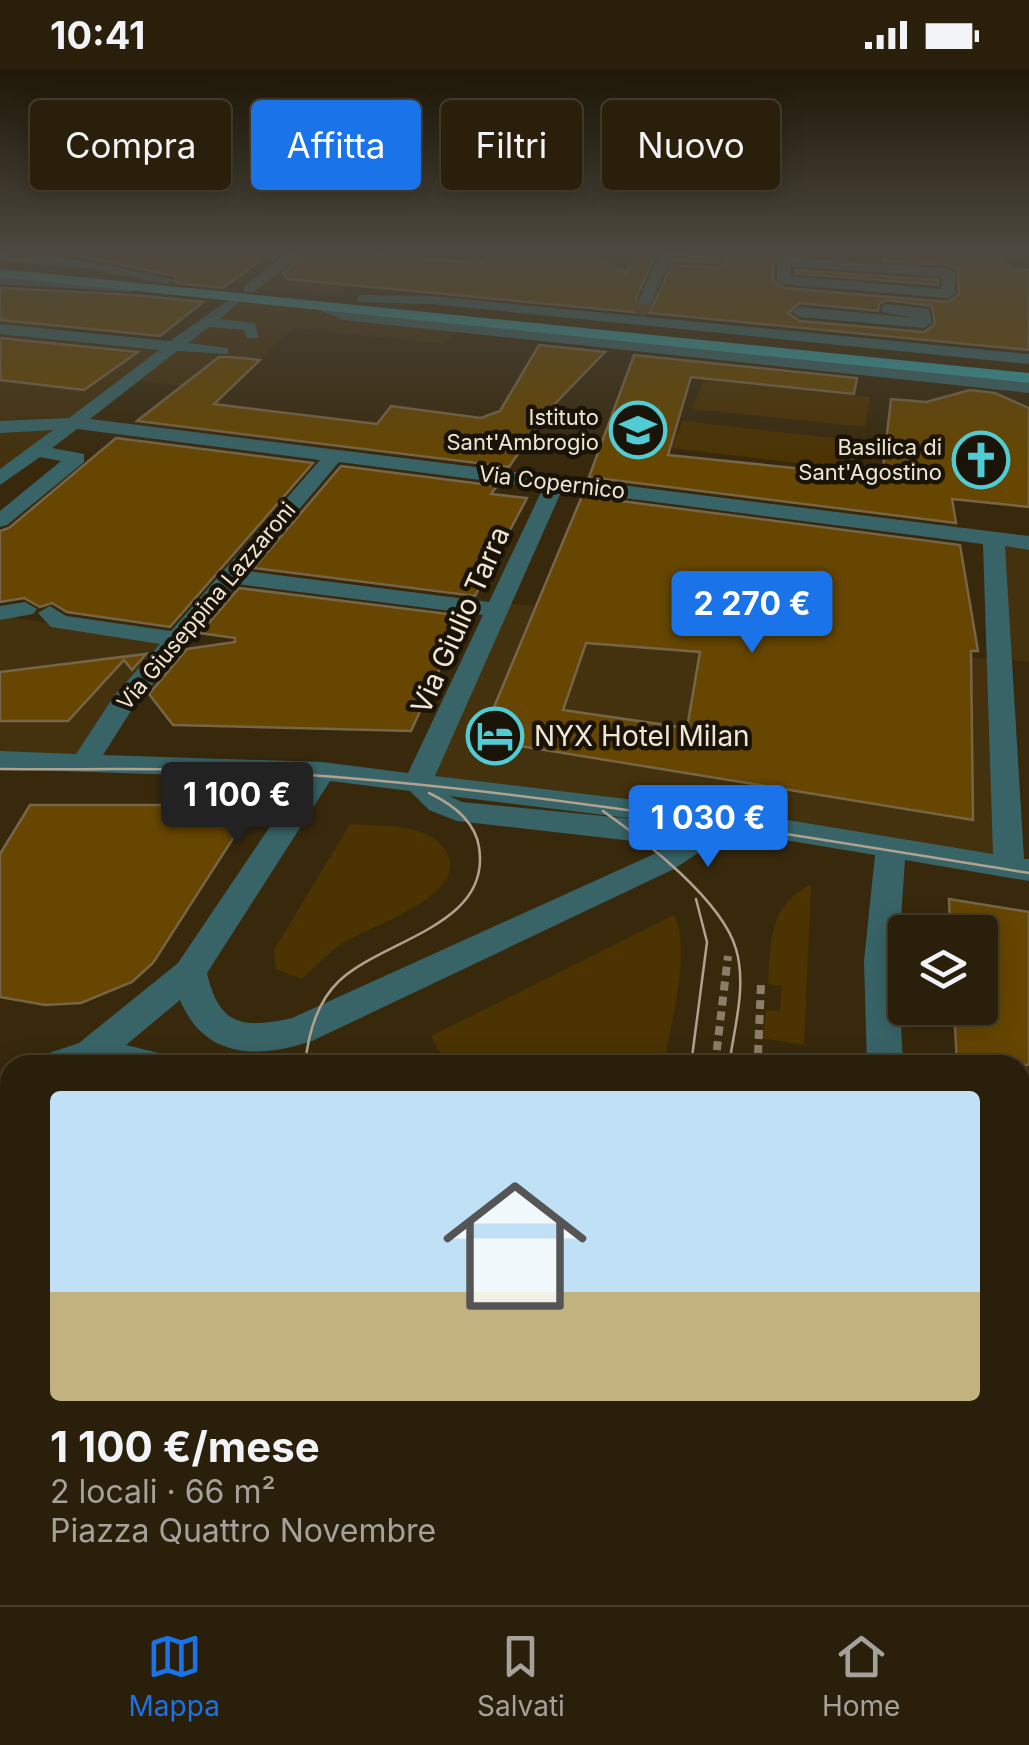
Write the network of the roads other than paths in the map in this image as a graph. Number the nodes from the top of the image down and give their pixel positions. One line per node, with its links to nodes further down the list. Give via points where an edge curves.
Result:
1 (206, 322): 9 (street, via 250,326); 12 (street)
2 (404, 322): 17 (street)
3 (464, 322): 16 (main road)
4 (578, 322): 15 (main road)
5 (705, 322): 10 (street)
6 (797, 322): 10 (street)
7 (0, 329): 8 (street)
8 (23, 332): 11 (street); 12 (street)
9 (254, 335)
10 (792, 336): 14 (street)
11 (0, 345)
12 (171, 348): 13 (street); 18 (street)
13 (222, 351)
14 (1029, 359)
15 (1029, 369)
16 (1029, 378)
17 (1029, 388)
18 (74, 423): 19 (street, Via Copernico); 20 (street); 21 (street, Via Copernico)
19 (0, 427)
20 (36, 452): 22 (street); 24 (street, via 77,458)
21 (334, 456): 23 (street, Via Copernico); 27 (street, Via Giuseppina Lazzaroni)
22 (0, 479)
23 (556, 482): 25 (street, Via Copernico); 28 (street, Via Giulio Tarra)
24 (0, 521)
25 (994, 539): 26 (street, Via Copernico); 37 (street)
26 (1029, 543)
27 (231, 576): 28 (street); 30 (street, Via Giuseppina Lazzaroni)
28 (498, 610): 34 (street, Via Giulio Tarra)
29 (0, 613): 30 (street, via 38,611 59,622)
30 (179, 639): 32 (street, Via Giuseppina Lazzaroni, via 112,716)
31 (0, 760): 32 (street)
32 (85, 762): 33 (street)
33 (322, 771): 34 (street); 38 (street)
34 (418, 782): 35 (street); 35 (street, via 458,810 633,831 684,832)
35 (720, 822): 36 (street); 38 (street, via 663,862 299,1032 228,1036 198,1004)
36 (891, 847): 37 (street); 42 (street, via 881,961)
37 (1024, 868)
38 (190, 972): 39 (street)
39 (92, 1053): 40 (street); 41 (street)
40 (86, 1055)
41 (102, 1055)
42 (885, 1055)

